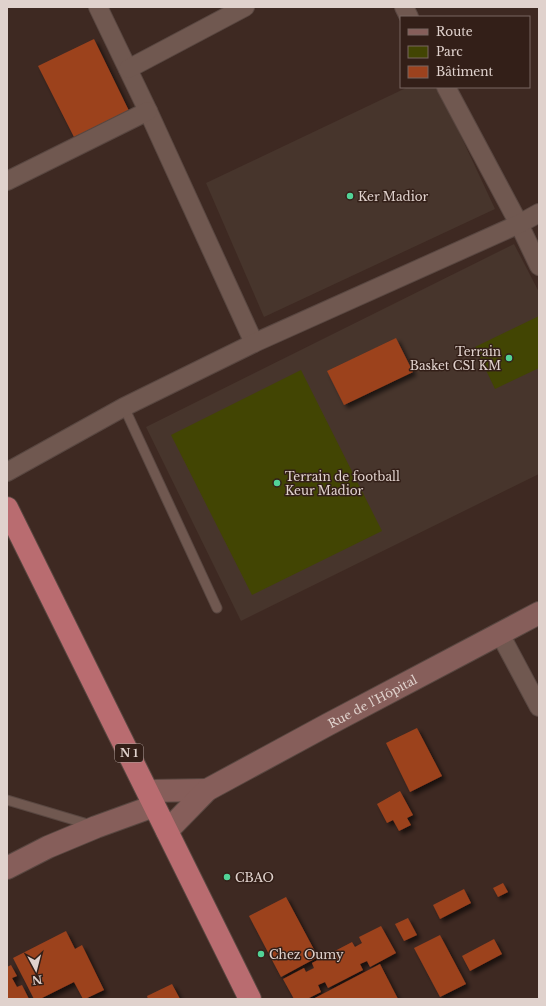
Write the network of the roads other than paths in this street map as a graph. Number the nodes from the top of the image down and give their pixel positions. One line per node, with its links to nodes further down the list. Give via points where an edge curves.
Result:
1 (98, 7): 5 (street)
2 (245, 7): 5 (street)
3 (404, 7): 4 (street)
4 (408, 16)
5 (128, 69): 7 (street)
6 (447, 88): 10 (street)
7 (148, 111): 8 (street); 12 (street)
8 (7, 181)
9 (539, 213): 10 (street)
10 (519, 224): 11 (street); 12 (street)
11 (539, 266)
12 (254, 343): 13 (street)
13 (124, 408): 14 (street); 16 (lane)
14 (7, 472)
15 (7, 508): 21 (highway, N 1)
16 (217, 608)
17 (539, 613): 18 (main road, Rue de l'Hôpital)
18 (500, 634): 19 (street); 20 (main road, Rue de l'Hôpital)
19 (539, 707)
20 (207, 790): 21 (main road); 24 (main road)
21 (151, 799): 23 (main road); 24 (highway, N 1)
22 (7, 800): 23 (lane)
23 (96, 827): 25 (main road)
24 (167, 831): 26 (highway, N 1)
25 (7, 868)
26 (250, 999)

